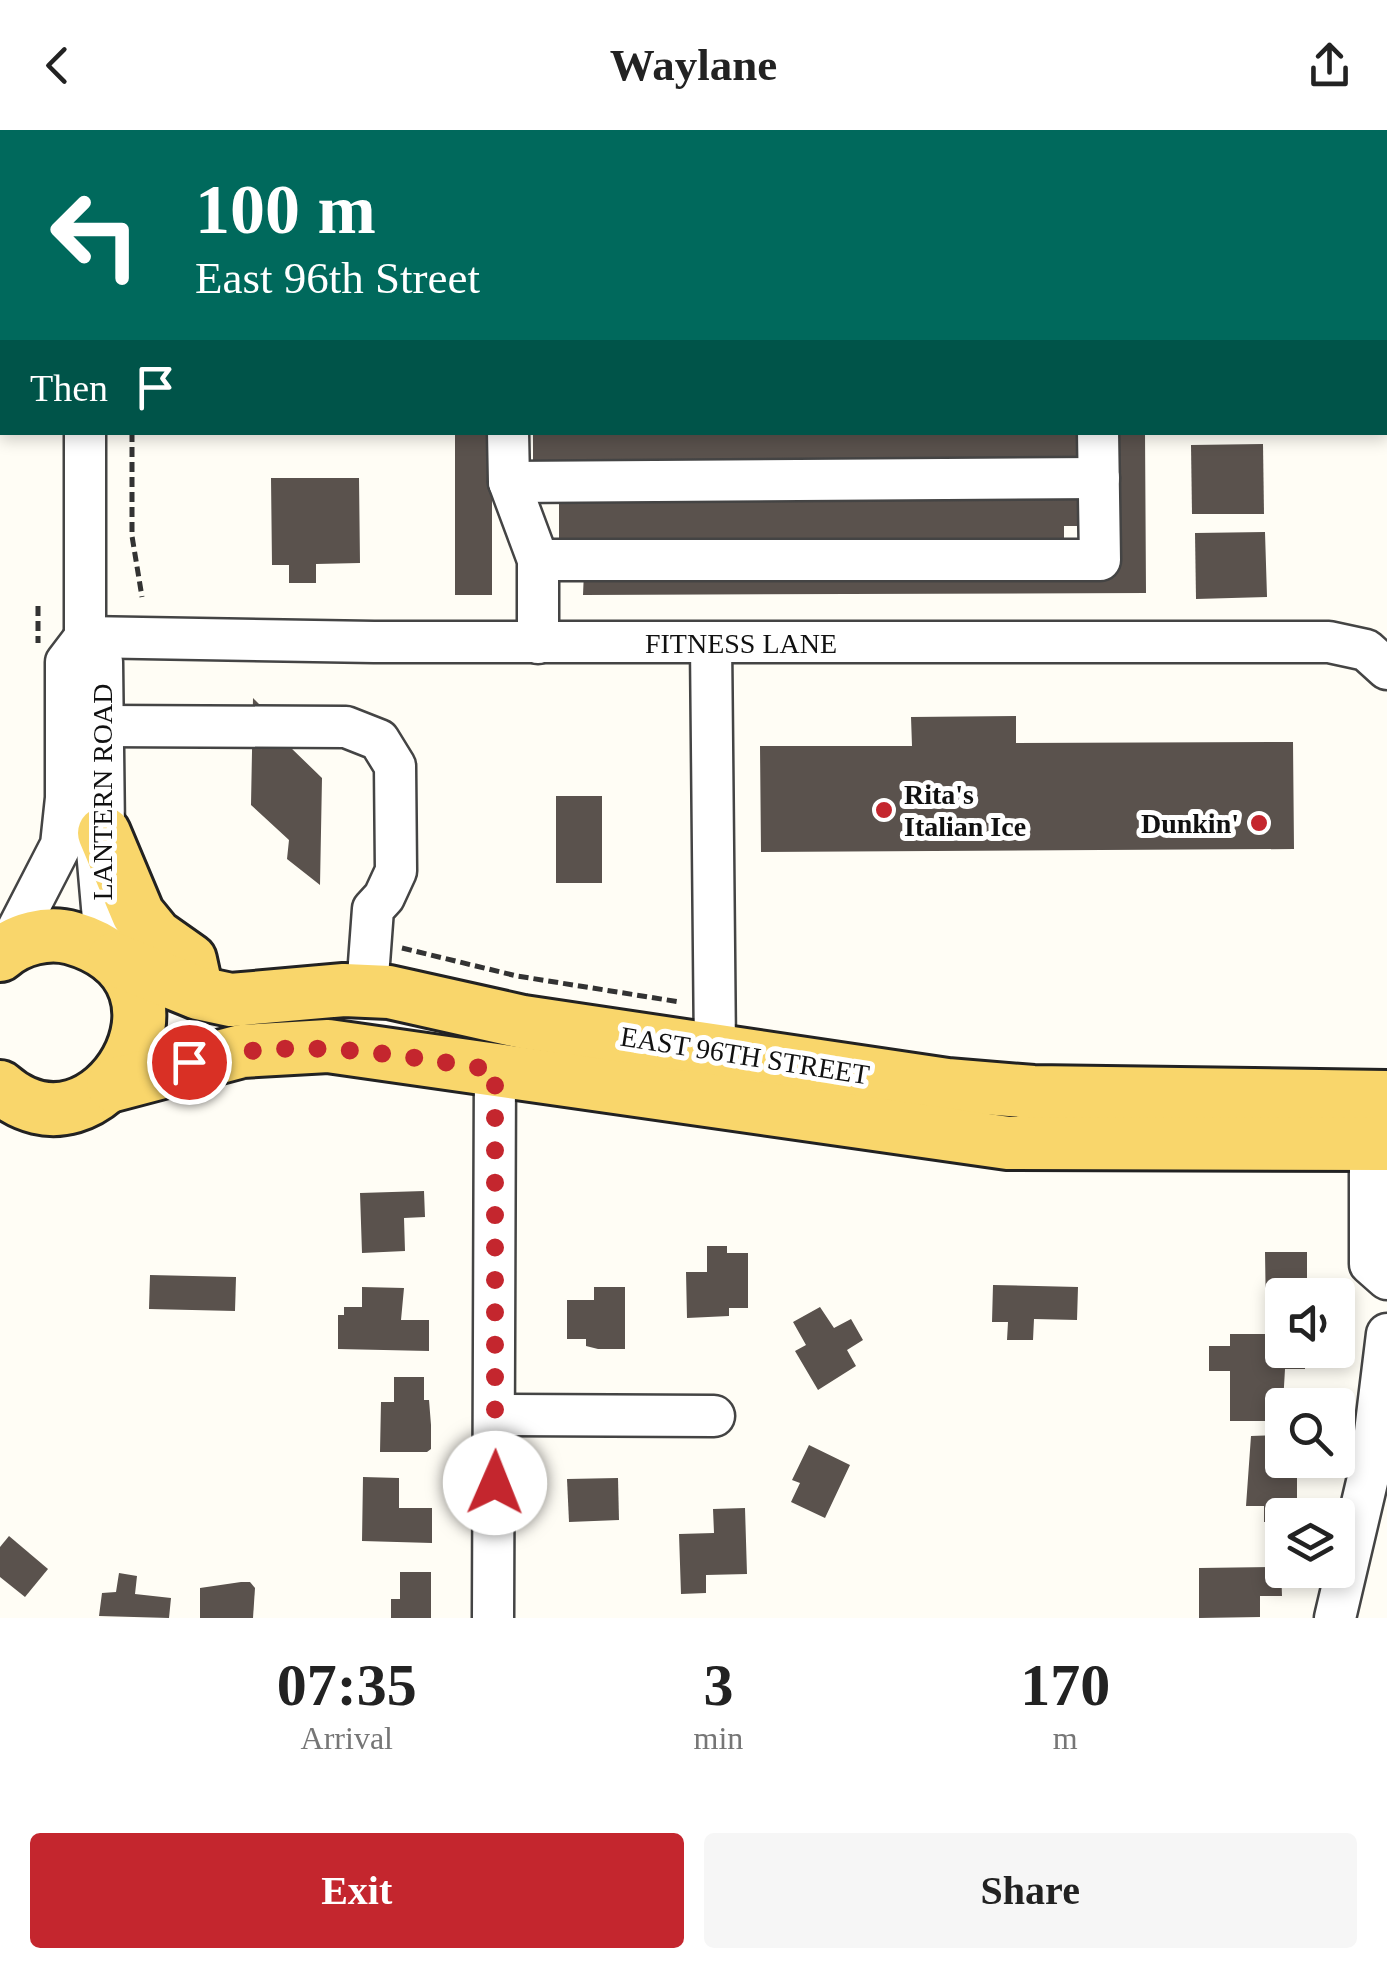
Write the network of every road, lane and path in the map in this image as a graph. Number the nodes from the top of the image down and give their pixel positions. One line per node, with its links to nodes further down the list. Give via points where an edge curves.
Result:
1 (85, 435): 9 (street, LANTERN ROAD)
2 (132, 435): 8 (path, via 132,536)
3 (508, 435): 6 (street)
4 (1098, 435): 5 (street)
5 (1099, 478): 6 (street); 7 (street, via 1100,560)
6 (509, 482): 7 (street)
7 (538, 560): 10 (street)
8 (142, 598)
9 (85, 636): 10 (street, FITNESS LANE); 13 (street, LANTERN ROAD, via 102,662); 15 (street, LANTERN ROAD, via 66,662 61,846)
10 (538, 642): 11 (street, FITNESS LANE)
11 (711, 643): 12 (street, FITNESS LANE, via 1342,642 1366,650); 19 (street)
12 (1387, 669)
13 (102, 726): 14 (street, LANTERN ROAD); 17 (street, via 346,728 379,740 395,766 396,871 373,908)
14 (104, 834): 16 (street, LANTERN ROAD, via 96,850); 18 (main road, via 131,902 156,936 190,960)
15 (4, 952): 16 (main road, EAST 96TH STREET, via 34,937 63,935)
16 (110, 956): 18 (main road, EAST 96TH STREET); 21 (main road, via 131,982 140,1008 130,1062)
17 (367, 990): 18 (main road, EAST 96TH STREET, via 259,1000); 19 (main road, EAST 96TH STREET)
18 (198, 993)
19 (716, 1051): 23 (main road, EAST 96TH STREET, via 995,1090)
20 (495, 1070): 21 (main road, EAST 96TH STREET, via 351,1048 284,1046 217,1056); 23 (main road, EAST 96TH STREET, via 1008,1143); 26 (street)
21 (113, 1085): 22 (main road, EAST 96TH STREET, via 62,1107 34,1105)
22 (0, 1087)
23 (1381, 1128): 24 (street, via 1370,1264)
24 (1387, 1279)
25 (1387, 1334): 28 (street)
26 (496, 1415): 27 (street); 29 (street)
27 (714, 1416)
28 (1379, 1466): 30 (street)
29 (493, 1618)
30 (1335, 1618)

